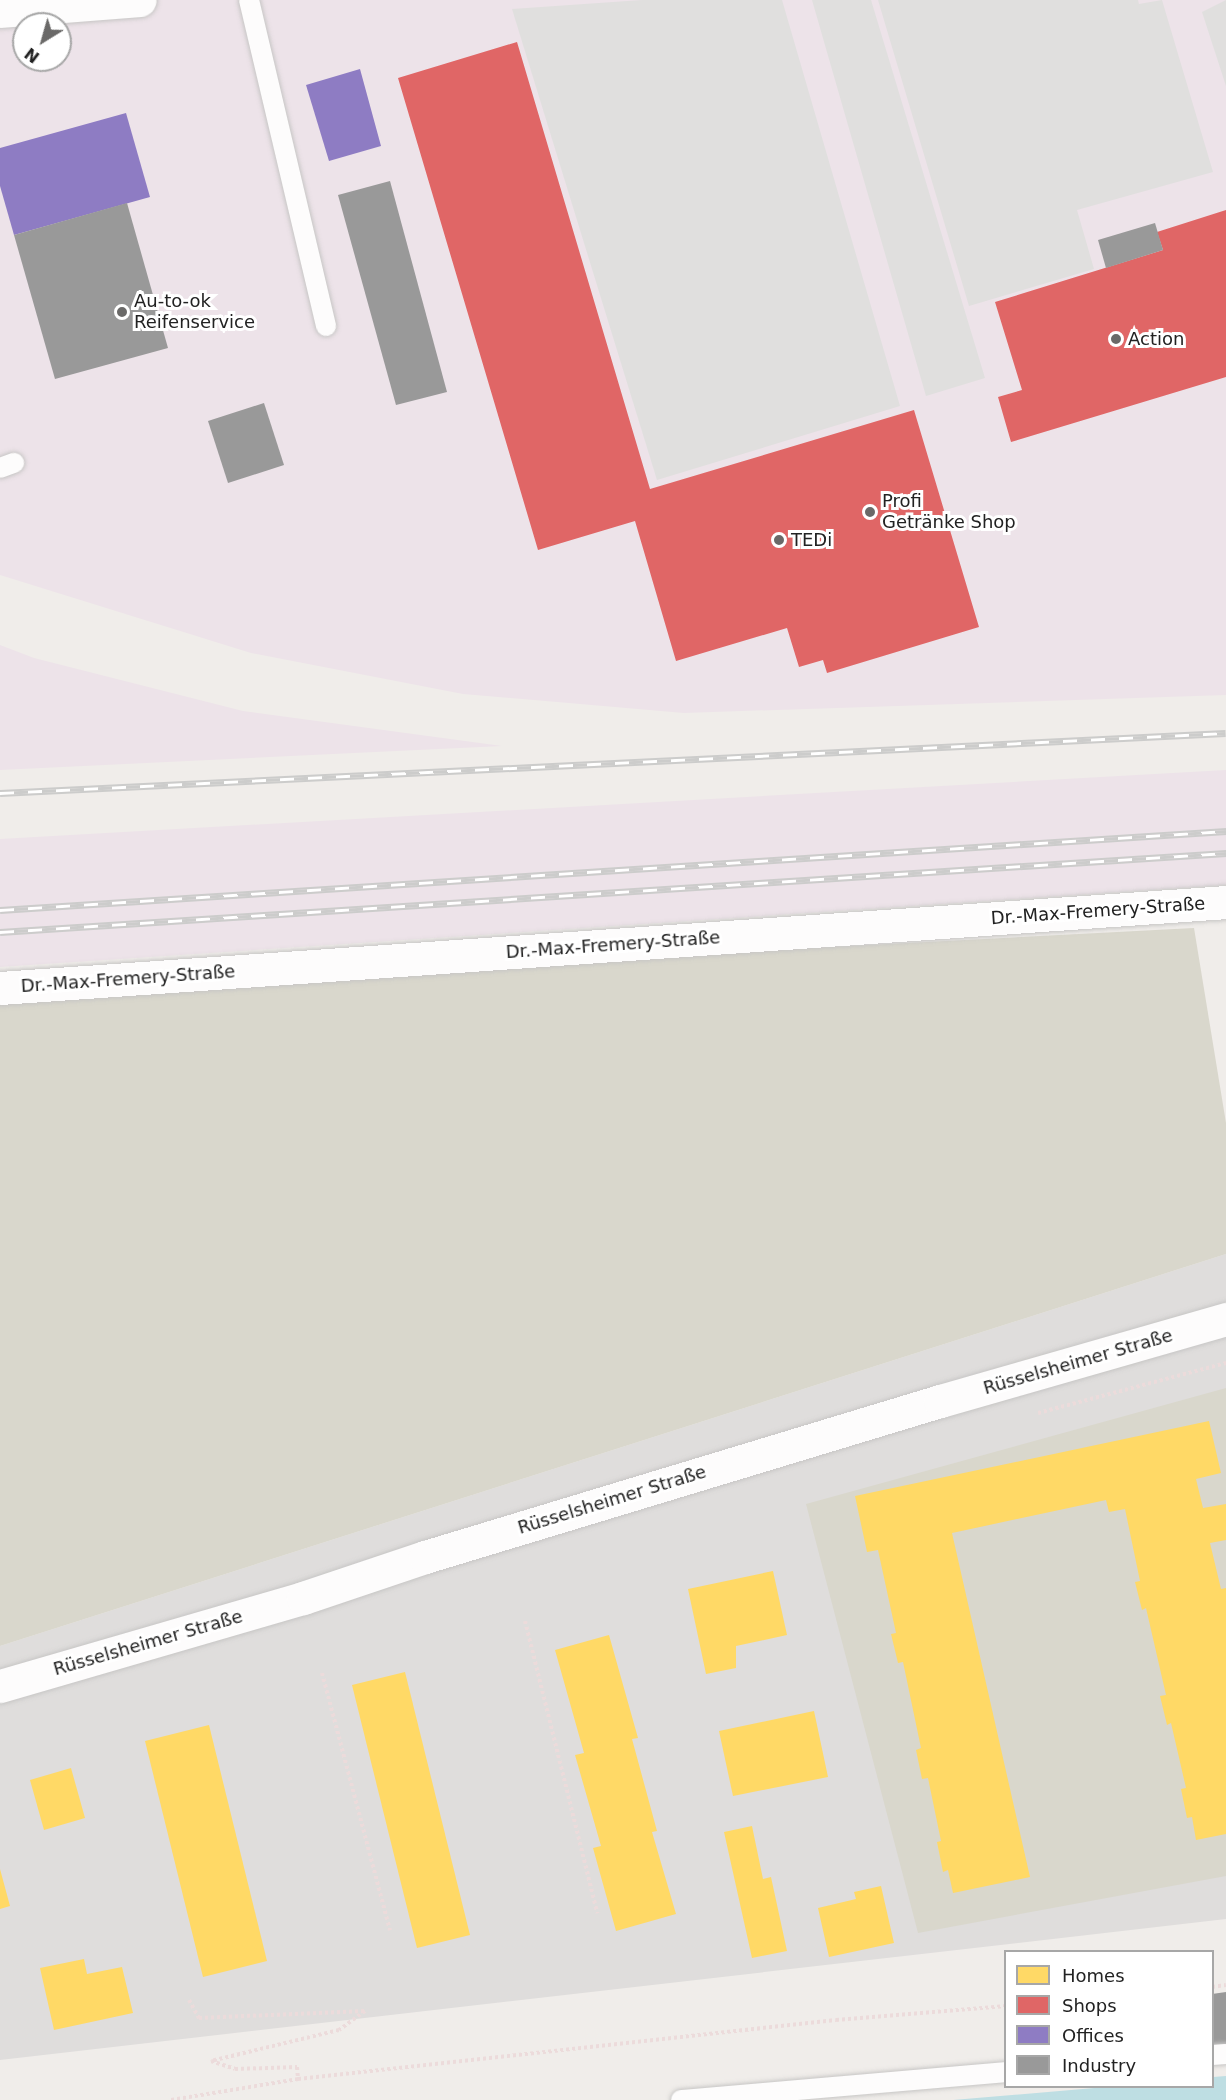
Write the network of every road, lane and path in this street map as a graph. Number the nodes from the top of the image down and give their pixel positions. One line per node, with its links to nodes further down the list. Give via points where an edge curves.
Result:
1 (140, 0): 3 (street)
2 (249, 0): 5 (lane)
3 (45, 4): 4 (street)
4 (0, 11)
5 (326, 326)
6 (1226, 902): 7 (street, Dr.-Max-Fremery-Straße)
7 (0, 988)
8 (1226, 1320): 11 (street, Rüsselsheimer Straße, via 929,1405 303,1598)
9 (525, 1621): 12 (path)
10 (322, 1673): 13 (path)
11 (0, 1686)
12 (597, 1913)
13 (390, 1930)
14 (189, 2000): 17 (path, via 199,2018 365,2011 339,2030 211,2061 235,2069 297,2067)
15 (1004, 2006): 17 (path, via 836,2020)
16 (1004, 2072): 19 (lane)
17 (298, 2079): 18 (path)
18 (171, 2100)
19 (681, 2100)

